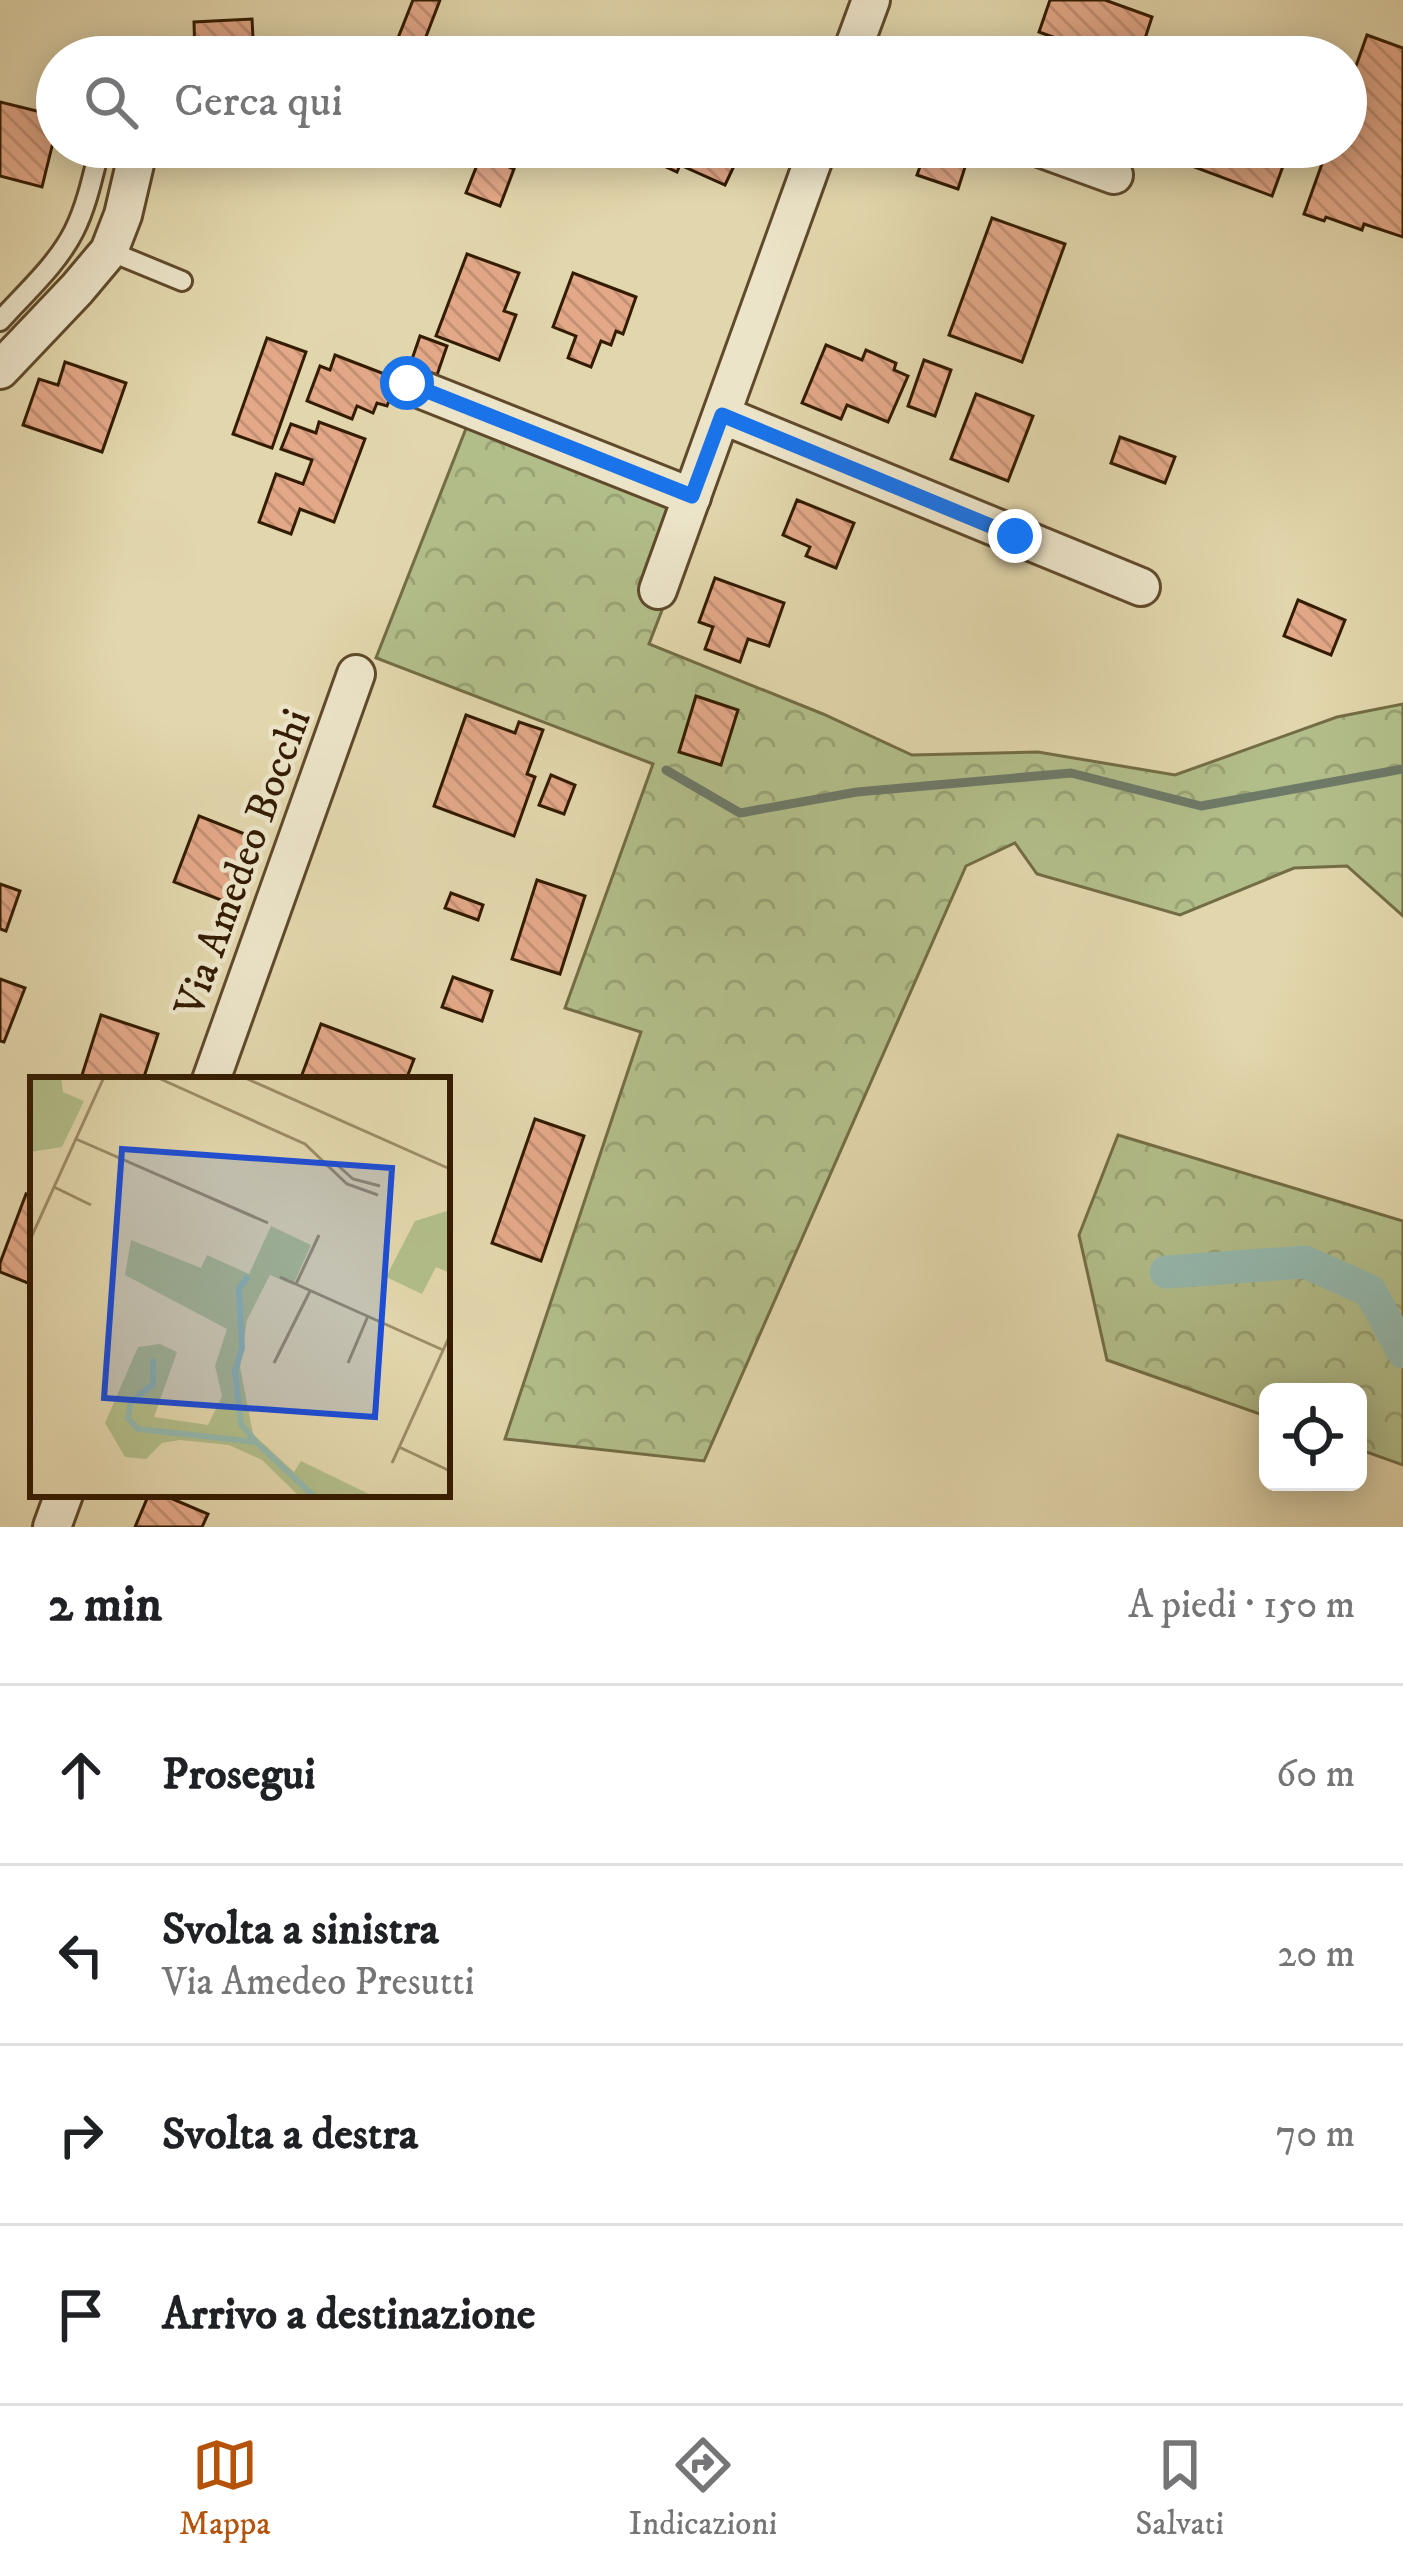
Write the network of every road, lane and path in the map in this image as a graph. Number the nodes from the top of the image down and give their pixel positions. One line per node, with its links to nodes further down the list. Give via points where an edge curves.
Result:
1 (871, 0): 2 (street)
2 (858, 36)
3 (94, 168): 10 (lane, via 72,234)
4 (134, 168): 8 (street)
5 (810, 168): 13 (street)
6 (1095, 168): 7 (street)
7 (1114, 175)
8 (109, 251): 9 (lane); 11 (street)
9 (182, 281)
10 (0, 321)
11 (0, 370)
12 (407, 383): 14 (street)
13 (722, 415): 14 (street); 15 (street)
14 (692, 496): 16 (street)
15 (1141, 587)
16 (658, 590)
17 (356, 674): 18 (street, Via Amedeo Bocchi)
18 (212, 1077)
19 (63, 1497): 20 (street)
20 (52, 1527)

